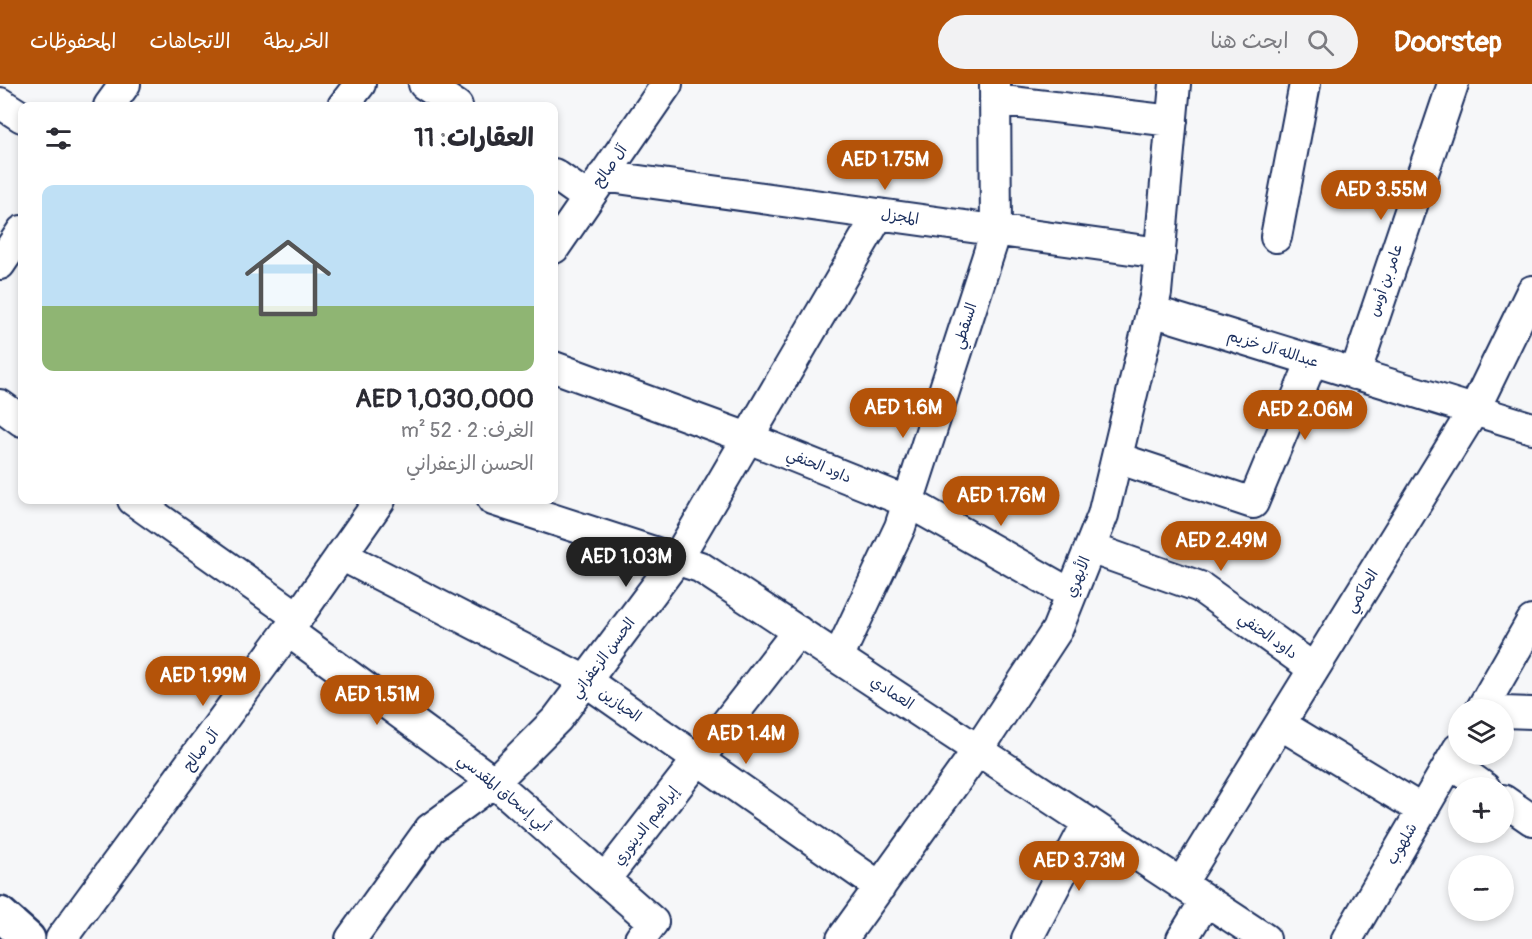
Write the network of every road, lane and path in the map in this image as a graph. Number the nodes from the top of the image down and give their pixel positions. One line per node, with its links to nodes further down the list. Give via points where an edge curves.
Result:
1 (124, 84): 9 (street)
2 (360, 84): 10 (street)
3 (424, 84): 11 (street)
4 (1175, 84): 14 (street, الأبهري)
5 (1305, 84): 19 (street)
6 (1453, 84): 28 (street, عامر بن أوس)
7 (660, 86): 16 (street, آل صالح)
8 (995, 92): 14 (street); 18 (street, السقطي)
9 (112, 102)
10 (346, 102)
11 (451, 102)
12 (0, 103): 13 (street)
13 (18, 114)
14 (1172, 122): 22 (street, الأبهري)
15 (558, 175): 16 (street, المجزل)
16 (596, 187): 17 (street, المجزل); 21 (street, آل صالح)
17 (879, 214): 18 (street, المجزل); 33 (street, الحسن الزعفراني)
18 (996, 231): 22 (street, المجزل); 35 (street, السقطي)
19 (1276, 237)
20 (18, 240): 23 (street)
21 (558, 242)
22 (1160, 253): 25 (street, الأبهري)
23 (0, 264)
24 (1532, 291): 30 (street, الحاكمي)
25 (1152, 311): 26 (street, عبدالله آل خزيم); 34 (street, الأبهري)
26 (1312, 361): 28 (street, عبدالله آل خزيم); 34 (street, via 1253,503)
27 (558, 368): 33 (street, داود الحنفي)
28 (1355, 374): 30 (street, عبدالله آل خزيم)
29 (0, 405): 31 (street)
30 (1474, 410): 32 (street, عبدالله آل خزيم); 47 (street, الحاكمي)
31 (18, 418)
32 (1532, 428)
33 (748, 438): 35 (street, داود الحنفي); 41 (street, الحسن الزعفراني)
34 (1117, 458): 39 (street, الأبهري)
35 (908, 502): 42 (street, داود الحنفي); 46 (street, السقطي)
36 (138, 504): 44 (street, أبي إسحاق المقدسي)
37 (377, 504): 40 (street, آل صالح)
38 (505, 504): 41 (street, العمادي)
39 (1090, 548): 42 (street, الأبهري); 47 (street, داود الحنفي, via 1200,587)
40 (341, 555): 44 (street, آل صالح); 48 (street, الحيازين)
41 (677, 560): 45 (street, العمادي, via 700,567); 48 (street, الحسن الزعفراني)
42 (1071, 594): 53 (street, الأبهري, via 1057,630)
43 (1532, 621): 49 (street)
44 (293, 624): 58 (street, أبي إسحاق المقدسي); 70 (street, آل صالح)
45 (798, 631): 46 (street, العمادي); 54 (street, إبراهيم الدينوري)
46 (838, 658): 53 (street, العمادي)
47 (1314, 669): 52 (street, الحاكمي)
48 (586, 681): 54 (street, الحيازين); 58 (street, الحسن الزعفراني, via 557,719)
49 (1487, 699)
50 (1514, 712): 51 (street)
51 (1532, 713)
52 (1280, 724): 60 (street); 64 (street, الحاكمي)
53 (978, 750): 62 (street, العمادي); 65 (street, الأبهري)
54 (698, 760): 63 (street, إبراهيم الدينوري); 65 (street, الحيازين)
55 (1449, 765): 60 (street, شلهوب)
56 (1463, 765): 57 (street)
57 (1474, 777)
58 (494, 782): 63 (street, أبي إسحاق المقدسي); 71 (street, الحسن الزعفراني, via 430,829)
59 (1514, 808): 61 (street)
60 (1422, 810): 76 (street, شلهوب)
61 (1532, 820)
62 (1088, 822): 64 (street, العمادي); 73 (street)
63 (605, 879): 68 (street, أبي إسحاق المقدسي)
64 (1181, 884): 66 (street, العمادي)
65 (880, 887): 72 (street, الأبهري)
66 (1206, 900): 74 (street); 75 (street, العمادي)
67 (0, 914): 69 (main road)
68 (647, 931)
69 (28, 939)
70 (60, 939)
71 (351, 939)
72 (842, 939)
73 (1028, 939)
74 (1182, 939)
75 (1265, 939)
76 (1347, 939)

